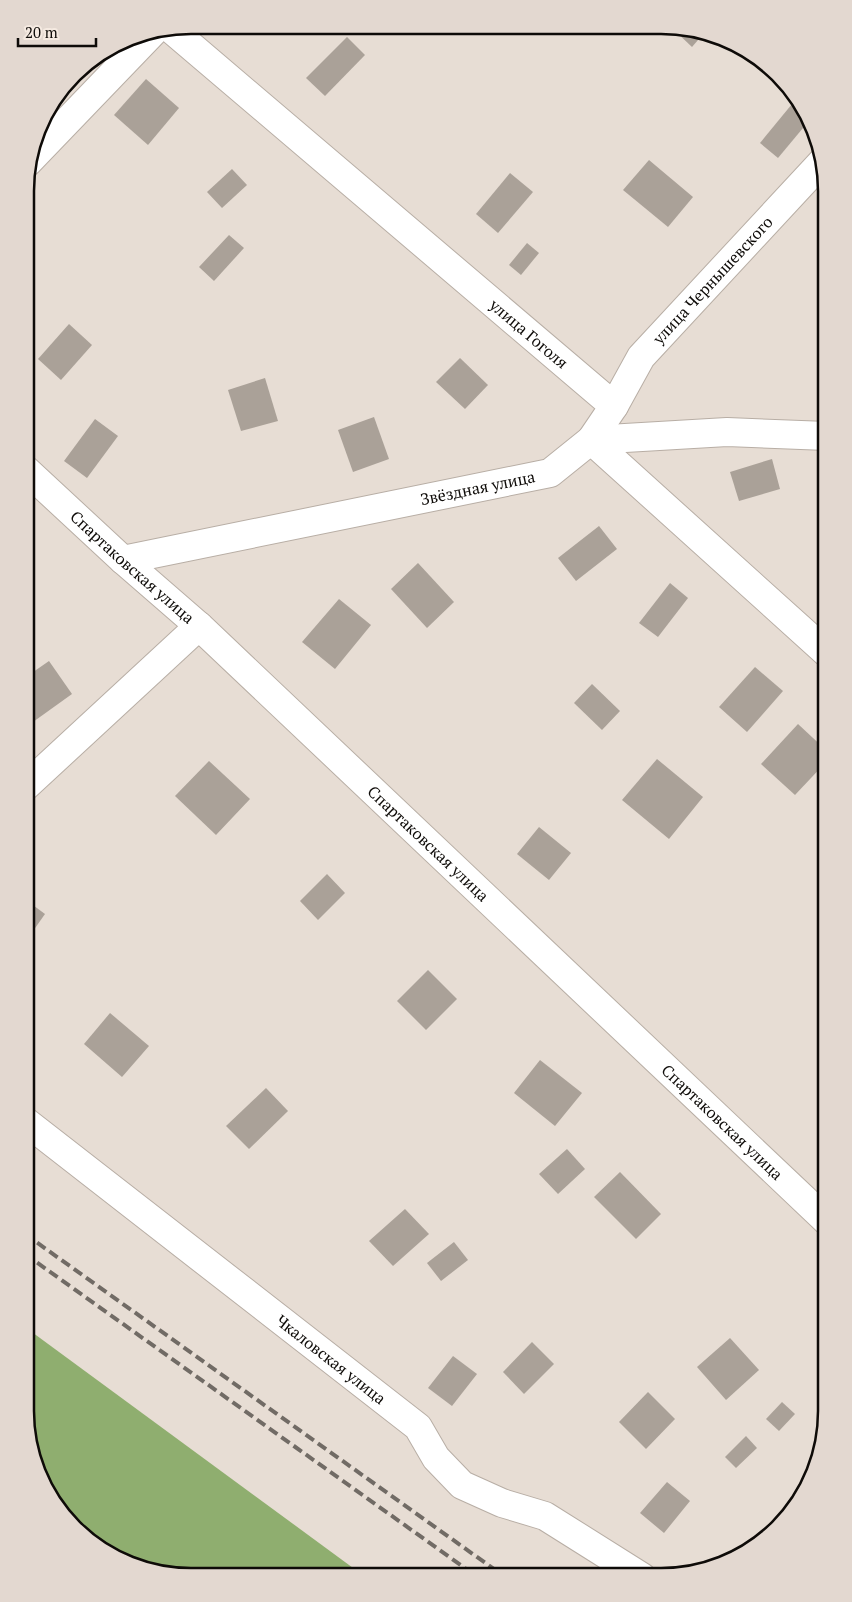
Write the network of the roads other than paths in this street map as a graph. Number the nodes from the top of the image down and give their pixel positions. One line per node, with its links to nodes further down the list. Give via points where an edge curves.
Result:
1 (177, 34): 5 (street, улица Гоголя)
2 (144, 41): 3 (street)
3 (39, 150)
4 (817, 168): 5 (street, улица Чернышевского, via 641,357)
5 (614, 406): 7 (street)
6 (818, 436): 7 (street, via 728,432)
7 (591, 440): 9 (street, Звёздная улица, via 550,473); 11 (street)
8 (34, 477): 9 (street, Спартаковская улица)
9 (123, 560): 10 (street, Спартаковская улица)
10 (199, 626): 12 (street); 14 (street, Спартаковская улица)
11 (818, 645)
12 (34, 779)
13 (34, 1128): 15 (street, Чкаловская улица, via 418,1427 436,1458 462,1485 502,1503 545,1516)
14 (818, 1212)
15 (628, 1568)

